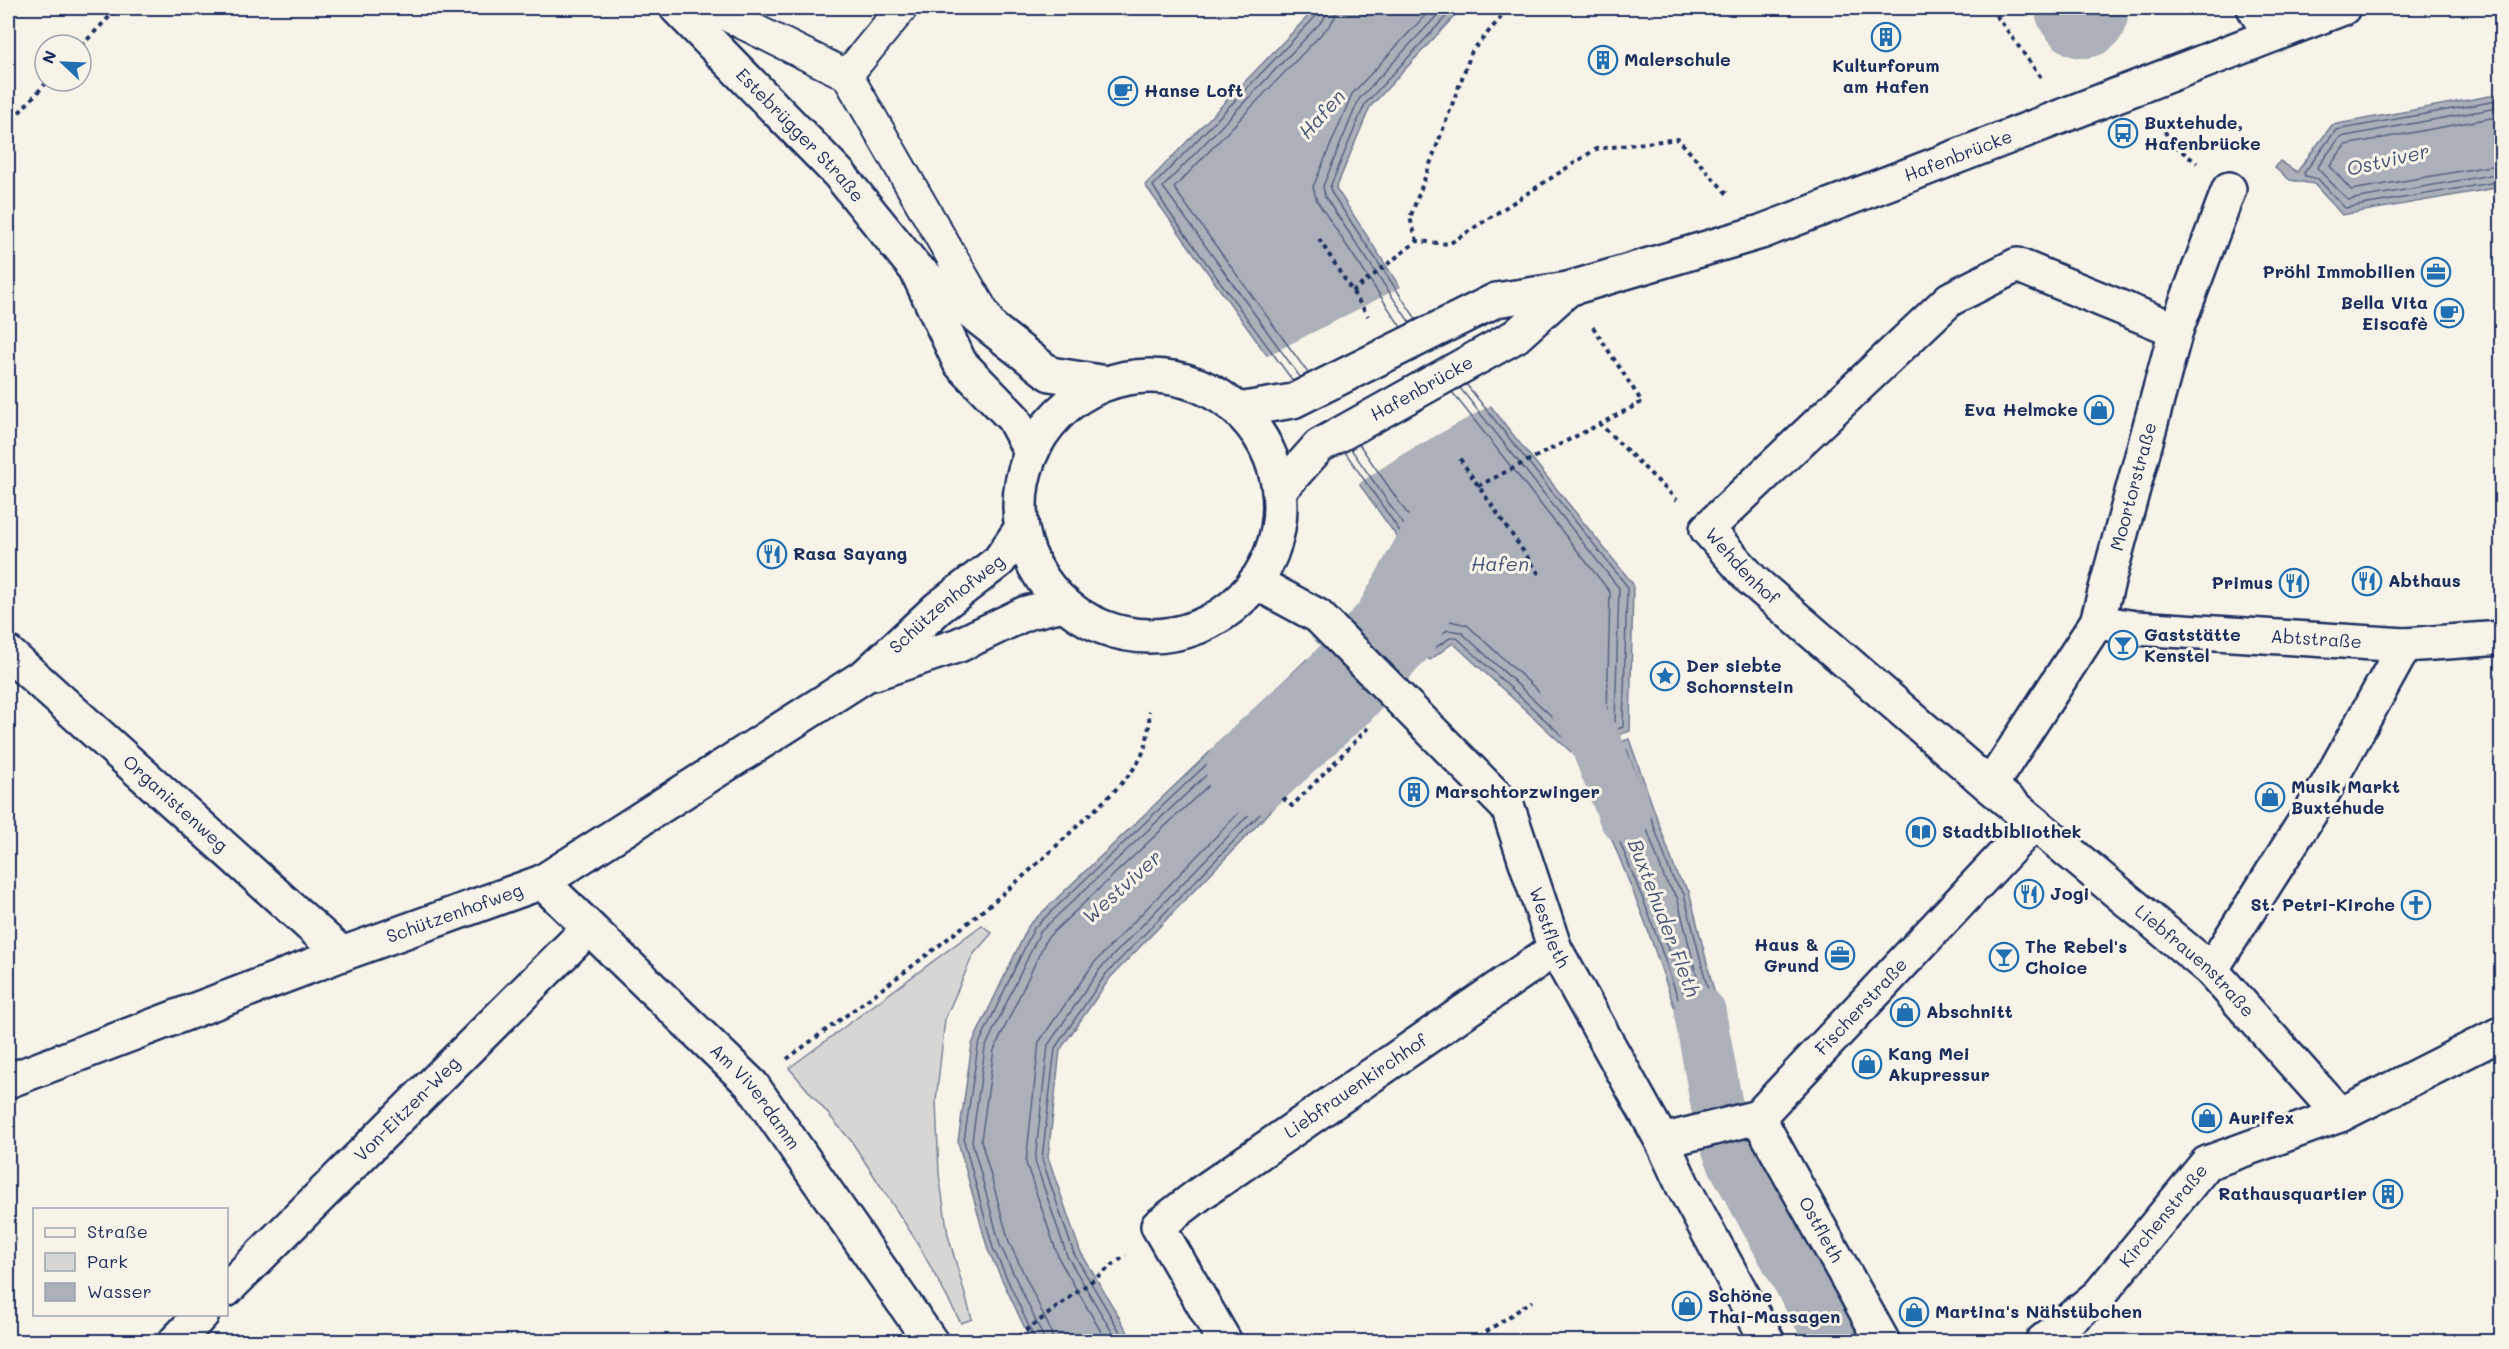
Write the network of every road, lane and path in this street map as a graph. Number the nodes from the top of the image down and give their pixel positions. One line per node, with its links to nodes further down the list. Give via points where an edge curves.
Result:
1 (118, 8): 8 (path)
2 (902, 8): 9 (lane)
3 (1509, 8): 16 (path, via 1472,51 1410,218)
4 (1991, 8): 11 (path)
5 (2343, 8): 7 (street, Hafenbrücke)
6 (686, 17): 9 (lane, via 715,10); 17 (street, Estebrügger Straße, via 839,174)
7 (2262, 21): 11 (street, Hafenbrücke)
8 (93, 34)
9 (847, 75): 21 (lane)
10 (37, 93): 12 (path)
11 (2067, 114): 14 (street, Hafenbrücke)
12 (13, 119)
13 (2229, 189): 22 (street, Moortorstraße)
14 (1761, 232): 16 (path, via 1678,139 1596,149 1449,244); 18 (street, Hafenbrücke)
15 (1318, 239): 19 (path)
16 (1417, 241): 19 (path)
17 (916, 268): 21 (street, Estebrügger Straße); 26 (street, Estebrügger Straße, via 960,363 1013,418)
18 (1568, 288): 24 (street, Hafenbrücke, via 1496,300 1293,401); 25 (path, via 1642,402); 29 (street, Hafenbrücke, via 1516,336 1319,446)
19 (1352, 292): 20 (path)
20 (1371, 320)
21 (993, 329): 23 (street, Estebrügger Straße, via 1050,374)
22 (2176, 330): 31 (street, Wehdenhof, via 2017,265 1950,299); 35 (street, Moortorstraße)
23 (1107, 383): 24 (street, via 1142,376 1176,378 1210,390); 26 (street, via 1076,399 1050,422)
24 (1238, 410): 29 (street, via 1258,434 1272,461)
25 (1600, 424): 28 (path); 31 (path)
26 (1031, 452): 30 (street, via 1020,490)
27 (1460, 459): 28 (path)
28 (1478, 486): 32 (path)
29 (1279, 491): 33 (street, via 1278,523 1271,554)
30 (1021, 529): 34 (street, via 1036,570); 39 (street, Schützenhofweg, via 999,561 938,608)
31 (1707, 529): 42 (street, Wehdenhof, via 1752,580)
32 (1539, 574)
33 (1255, 582): 34 (street, via 1223,614 1183,633 1138,636 1098,627); 40 (street, Westfleth, via 1311,610)
34 (1063, 604): 39 (street, Schützenhofweg, via 1026,613 959,645)
35 (2097, 622): 37 (street, Abtstraße, via 2136,628); 42 (street, Moortorstraße)
36 (2502, 638): 37 (street, Abtstraße)
37 (2405, 645): 49 (street, via 2324,791)
38 (8, 653): 48 (street, Organistenweg)
39 (866, 675): 45 (street, Schützenhofweg)
40 (1398, 697): 43 (path, via 1292,806); 47 (street, Westfleth, via 1508,808)
41 (1149, 711): 52 (path, via 1150,730 1136,766 1048,855 975,919)
42 (1990, 786): 44 (street, Wehdenhof)
43 (1283, 798)
44 (2034, 823): 49 (street, Liebfrauenstraße); 54 (street, Fischerstraße)
45 (542, 882): 46 (street, Am Viverdamm); 48 (street, Schützenhofweg)
46 (589, 928): 52 (street, Am Viverdamm); 57 (street, Von-Eitzen-Weg)
47 (1555, 949): 55 (street, Westfleth); 63 (street, Liebfrauenkirchhof, via 1200,1193 1158,1226)
48 (342, 954): 51 (street, Schützenhofweg)
49 (2211, 970): 53 (street, Liebfrauenstraße)
50 (2502, 1033): 53 (street, Kirchenstraße)
51 (8, 1081)
52 (752, 1085): 61 (street, Am Viverdamm)
53 (2340, 1115): 67 (street, Kirchenstraße, via 2207,1163 2099,1296)
54 (1750, 1119): 55 (street); 66 (street, Ostfleth)
55 (1674, 1139): 65 (street, Westfleth, via 1683,1186)
56 (1113, 1267): 62 (path)
57 (228, 1288)
58 (1532, 1301): 64 (path)
59 (200, 1316): 60 (street)
60 (175, 1341)
61 (931, 1341)
62 (1011, 1341)
63 (1225, 1341)
64 (1471, 1341)
65 (1768, 1341)
66 (1883, 1341)
67 (2042, 1341)

